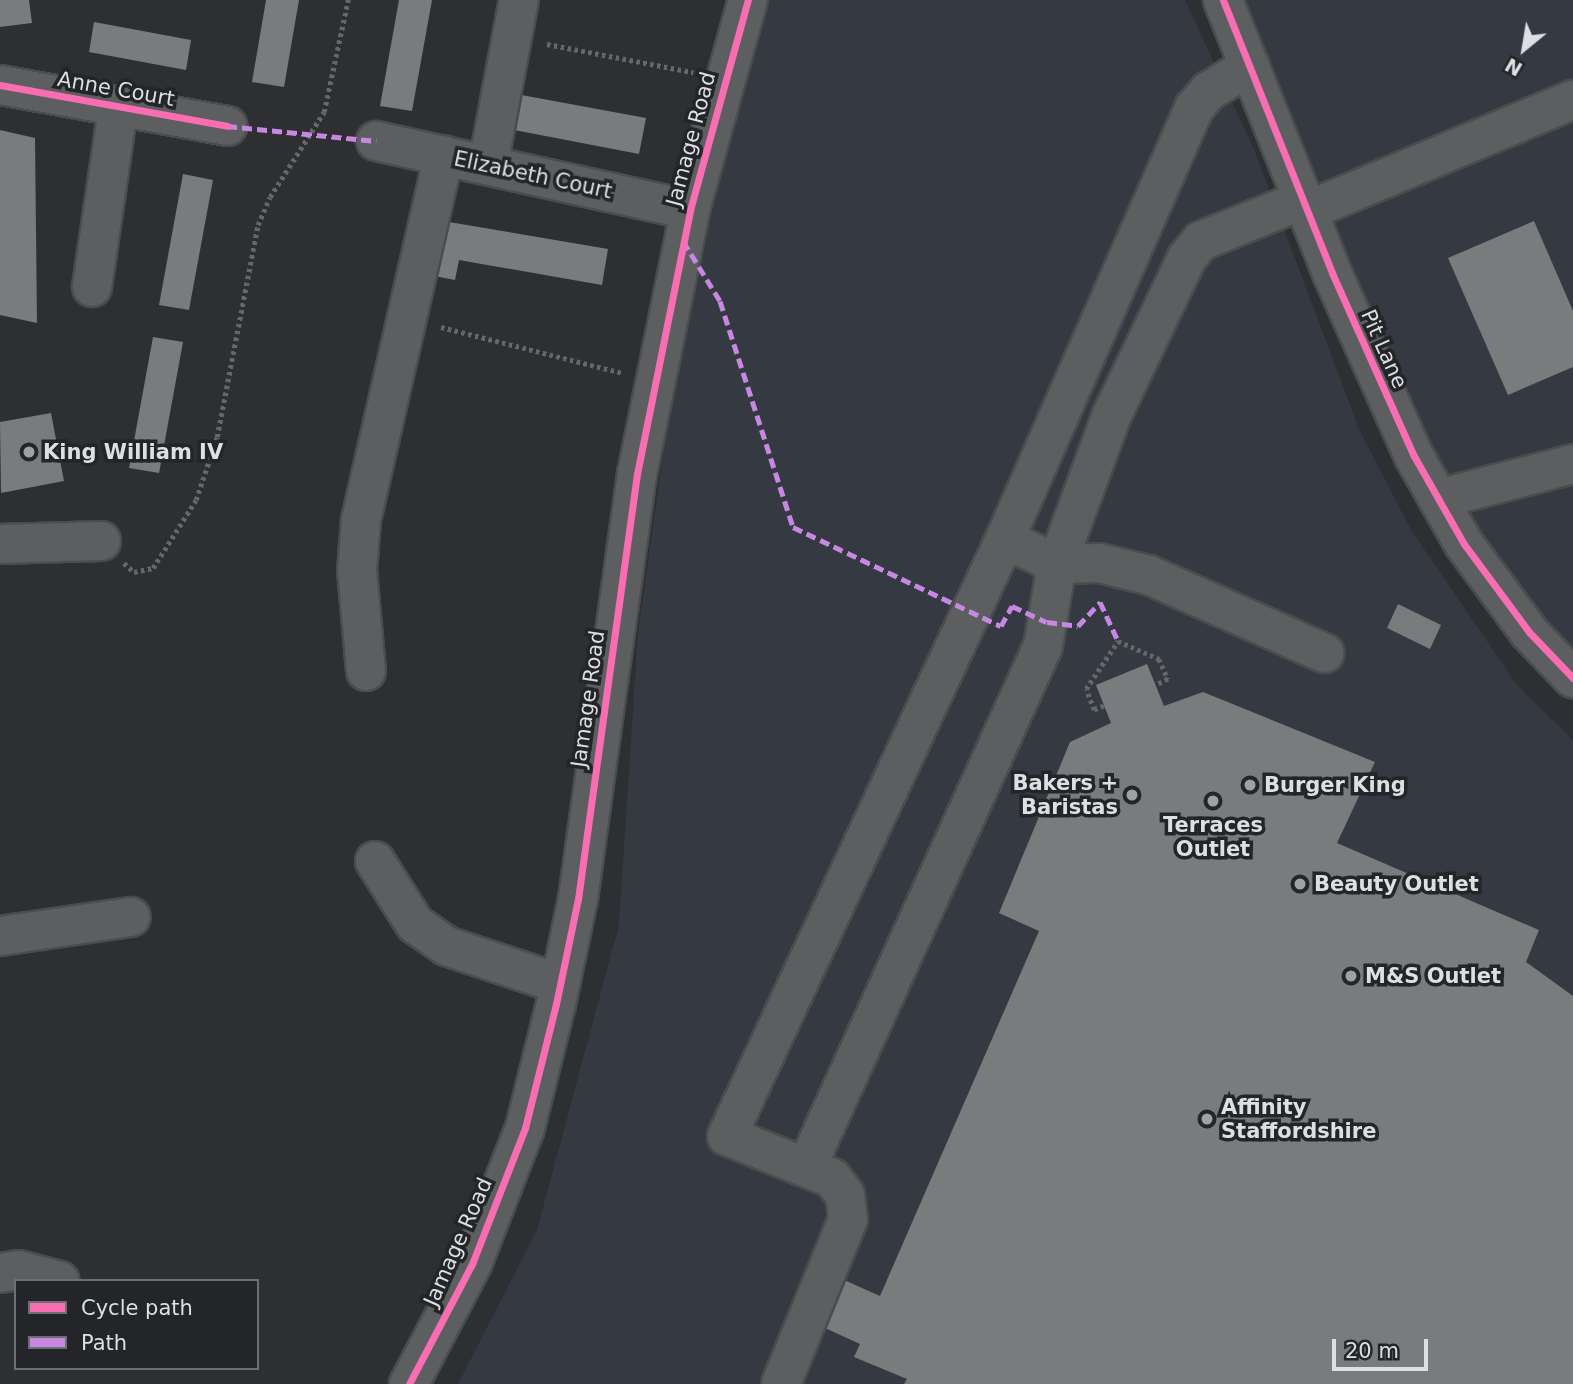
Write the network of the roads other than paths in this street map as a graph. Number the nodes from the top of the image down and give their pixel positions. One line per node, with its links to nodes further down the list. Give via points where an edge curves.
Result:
1 (519, 0): 11 (street)
2 (748, 0): 13 (street, Jamage Road)
3 (1223, 0): 4 (street, Pit Lane)
4 (1250, 66): 12 (street, Pit Lane); 15 (street, via 1209,91 1194,108)
5 (0, 85): 7 (street, Anne Court)
6 (1573, 100): 12 (street)
7 (118, 108): 8 (street, Anne Court); 14 (street)
8 (227, 126)
9 (376, 141): 10 (street, Elizabeth Court)
10 (444, 155): 11 (street, Elizabeth Court); 25 (street, via 361,520 357,571)
11 (488, 165): 13 (street, Elizabeth Court)
12 (1305, 205): 16 (street, via 1201,241 1187,258); 18 (street, Pit Lane, via 1377,380)
13 (690, 210): 29 (street, Jamage Road, via 637,474 578,899)
14 (92, 287)
15 (1067, 396): 16 (street); 19 (street)
16 (1111, 417): 22 (street)
17 (1573, 464): 18 (street)
18 (1438, 499): 24 (street, Pit Lane, via 1529,632)
19 (1005, 539): 22 (street); 30 (street, via 727,1136)
20 (101, 541): 21 (street)
21 (0, 544)
22 (1057, 564): 23 (street, via 1099,563 1149,575); 30 (street, via 1043,646)
23 (1324, 653)
24 (1570, 668)
25 (366, 671)
26 (375, 861): 29 (street, via 415,925 446,946)
27 (131, 917): 28 (street)
28 (0, 936)
29 (560, 984): 33 (street, Jamage Road, via 525,1128 472,1264)
30 (807, 1166): 34 (street, via 832,1178 845,1195 848,1219)
31 (0, 1273): 32 (street, via 18,1270)
32 (52, 1279)
33 (409, 1384)
34 (781, 1384)

